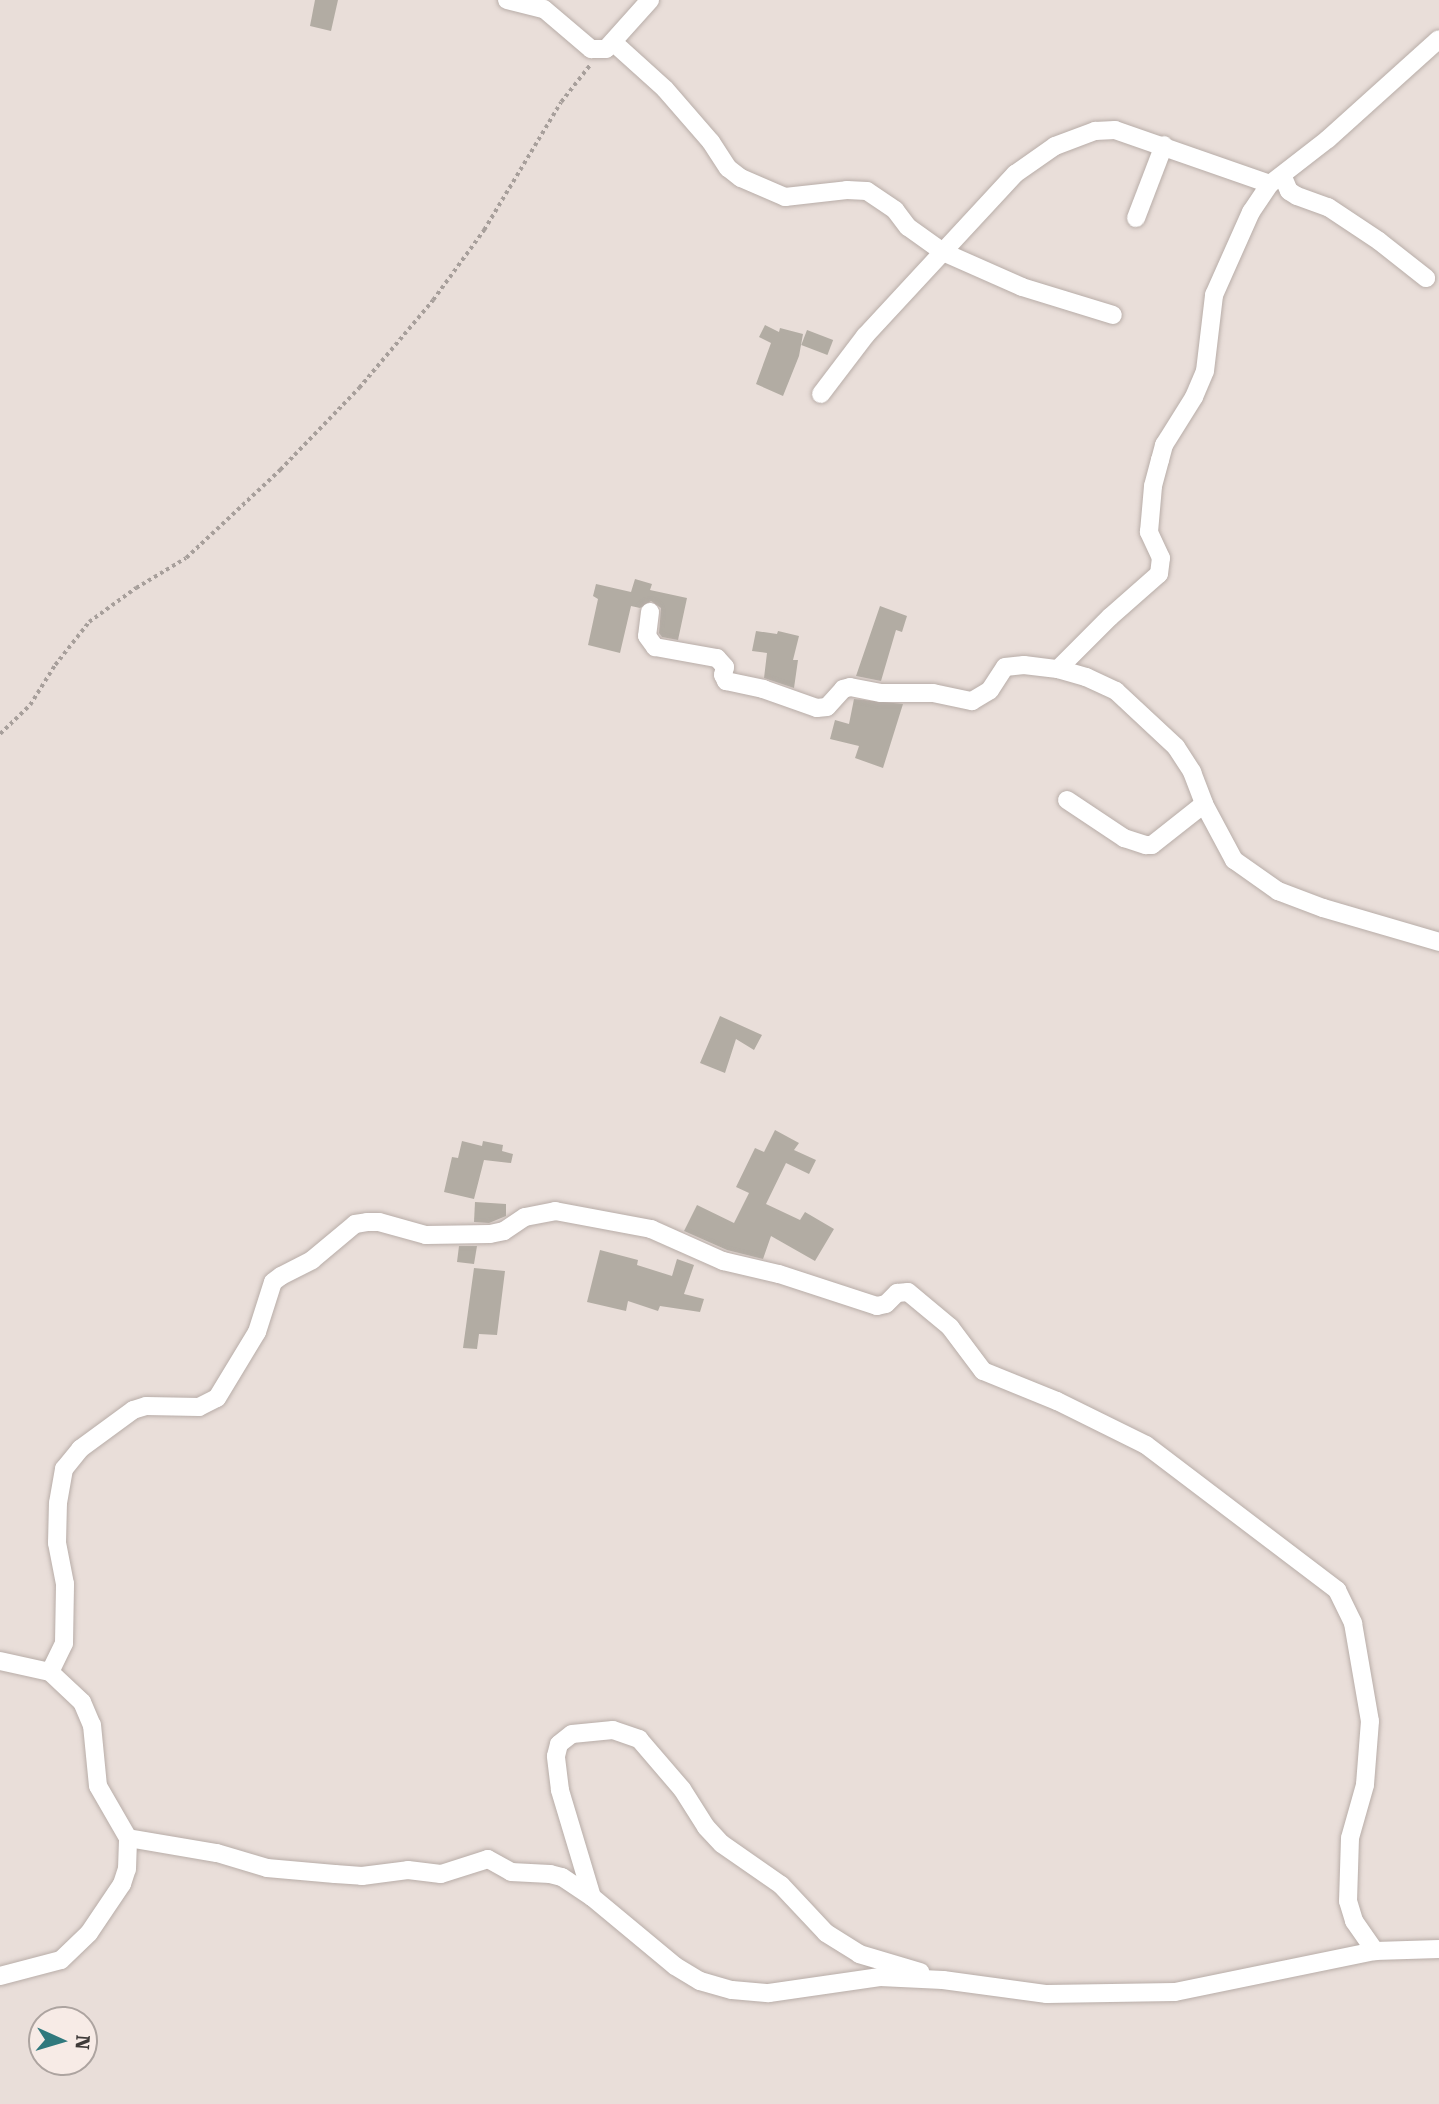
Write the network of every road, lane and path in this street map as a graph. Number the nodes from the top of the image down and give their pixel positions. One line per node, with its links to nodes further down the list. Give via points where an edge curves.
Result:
1 (507, 0): 4 (street, via 538,5 588,48)
2 (650, 0): 4 (street)
3 (1439, 39): 6 (street)
4 (609, 45): 8 (street, via 665,89 728,168 741,177 785,197 867,191); 14 (path, via 561,102 484,230 433,300 359,388 186,558 89,622 30,705)
5 (1164, 145): 6 (street); 7 (street); 8 (street, via 1115,130 1096,131 1055,146 1016,174)
6 (1276, 180): 9 (street, via 1297,196 1328,207); 13 (street, via 1251,212 1214,295 1205,371 1164,444 1153,486 1149,533 1161,558 1158,574)
7 (1136, 218)
8 (943, 252): 10 (street, via 1022,286); 11 (street, via 865,336)
9 (1426, 278)
10 (1113, 315)
11 (821, 394)
12 (650, 612): 13 (street, via 647,636 655,647 717,658 725,667 726,681 817,708 827,707 843,688 850,687 881,693 933,692 972,701 990,690 1005,667)
13 (1058, 669): 16 (street, via 1116,691 1154,723 1192,772)
14 (0, 734)
15 (1068, 800): 16 (street, via 1124,838 1146,845)
16 (1204, 804): 17 (street, via 1234,860 1278,891)
17 (1439, 942)
18 (0, 1661): 19 (street)
19 (50, 1672): 20 (street, via 88,1713 98,1786); 23 (street, via 64,1643 65,1584 57,1543 64,1469 80,1449 133,1410 200,1407 217,1398 257,1332 273,1282 281,1276 312,1260 355,1224 367,1222 426,1235 490,1234 525,1217 555,1210 651,1229 723,1261 877,1306 897,1293 908,1293 950,1327 983,1371 1058,1401 1146,1445 1337,1590 1353,1623 1370,1721 1365,1785 1350,1838 1348,1901 1354,1920)
20 (128, 1838): 21 (street, via 217,1853 267,1868 362,1876 408,1870 441,1874 488,1859 511,1872 562,1877); 24 (street, via 122,1884 89,1933 61,1960)
21 (592, 1897): 25 (street, via 675,1966 700,1981 732,1990 769,1993 865,1977); 25 (street, via 560,1790 556,1756 559,1744 572,1734 612,1730 639,1739 682,1789 705,1827 781,1885 826,1933 859,1954)
22 (1439, 1948): 23 (street)
23 (1375, 1951): 25 (street, via 1175,1992 1046,1994)
24 (0, 1976)
25 (943, 1980)

